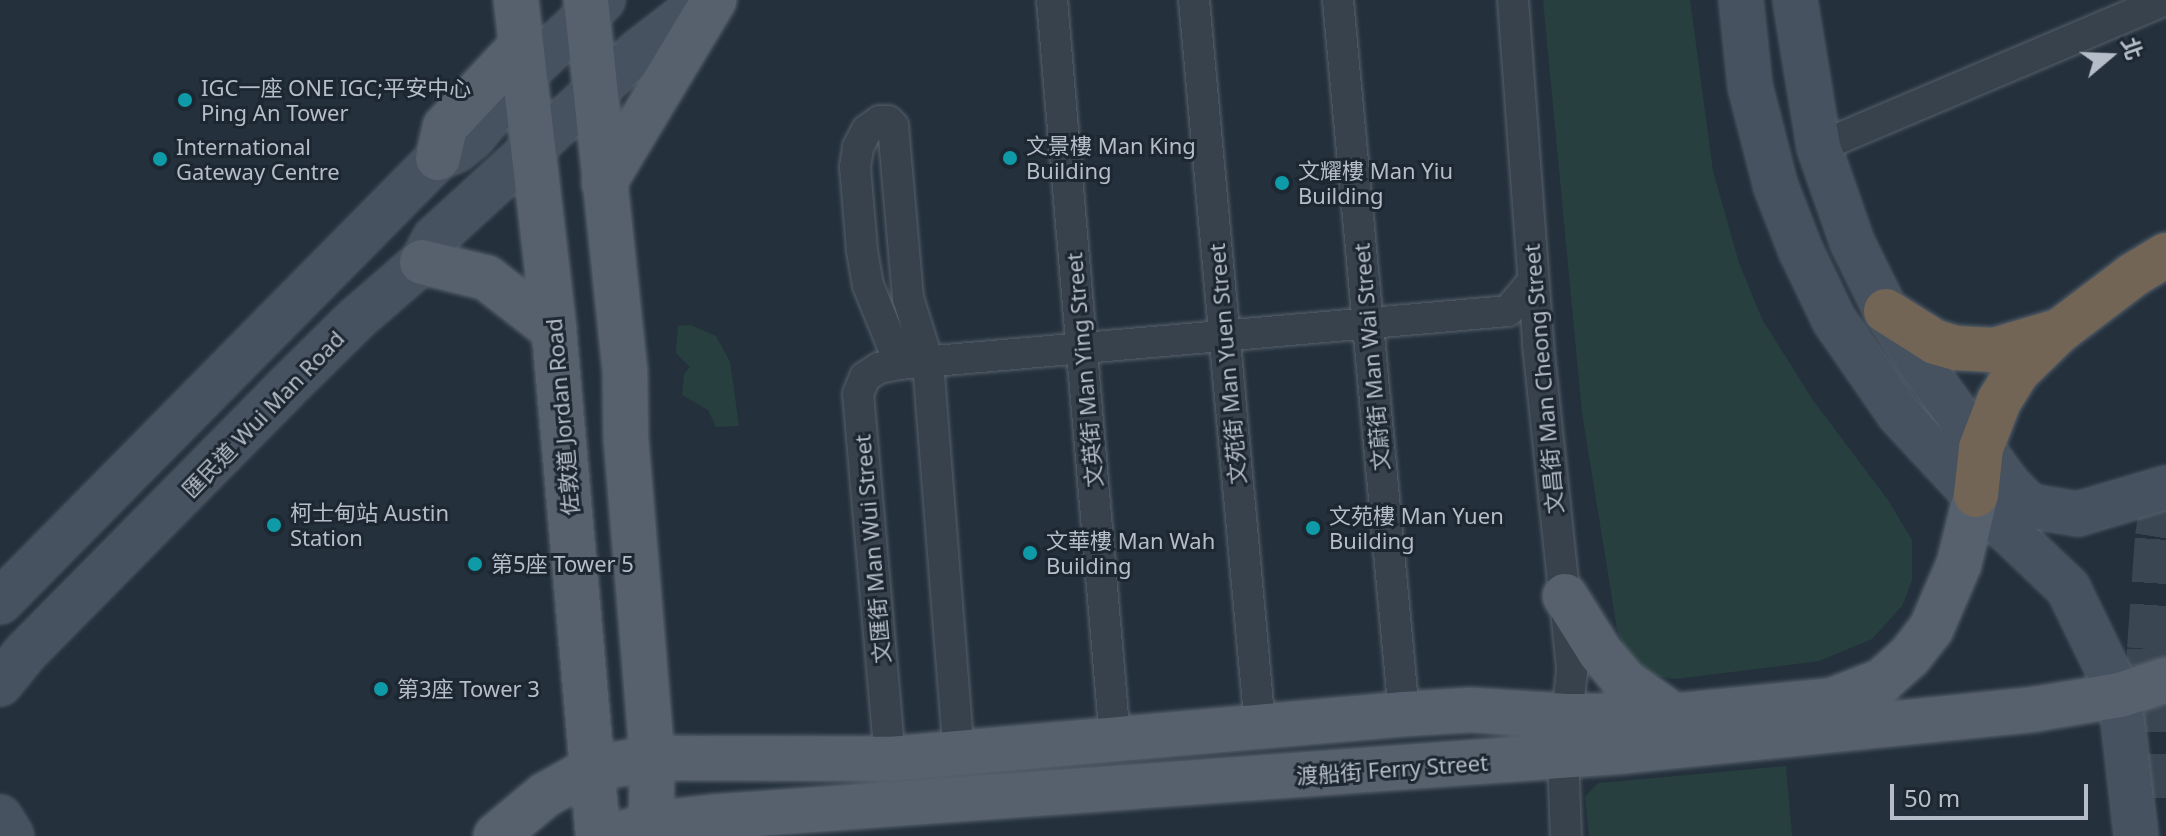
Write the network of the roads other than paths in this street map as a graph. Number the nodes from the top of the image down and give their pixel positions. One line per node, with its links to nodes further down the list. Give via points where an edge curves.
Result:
1 (516, 0): 12 (main road, 佐敦道 Jordan Road)
2 (705, 0): 13 (main road, 匯民道 Wui Man Road)
3 (714, 0): 17 (main road)
4 (1052, 0): 29 (street, 文英街 Man Ying Street)
5 (1194, 0): 27 (street, 文苑街 Man Yuen Street)
6 (1338, 0): 24 (street, 文蔚街 Man Wai Street)
7 (1513, 0): 21 (street, 文昌街 Man Cheong Street)
8 (1741, 0): 18 (main road, via 1750,86)
9 (1795, 0): 14 (main road)
10 (2166, 0): 14 (street)
11 (592, 4): 12 (main road); 13 (main road)
12 (524, 59): 15 (main road, 佐敦道 Jordan Road); 16 (main road, via 445,127)
13 (597, 91): 15 (main road, 匯民道 Wui Man Road); 17 (main road)
14 (1819, 147): 18 (main road); 23 (main road, via 1852,242)
15 (533, 151): 20 (main road, 匯民道 Wui Man Road, via 435,238); 25 (main road, 佐敦道 Jordan Road)
16 (438, 158): 35 (main road)
17 (604, 183): 45 (main road, via 625,371)
18 (1776, 187): 33 (main road, via 1834,320 1899,414)
19 (2166, 255): 26 (highway)
20 (422, 262): 25 (main road, via 487,278); 37 (main road, 匯民道 Wui Man Road, via 282,392)
21 (1533, 281): 22 (street); 28 (street, 文昌街 Man Cheong Street)
22 (1508, 311): 24 (street, 文匯街 Man Wui Street); 28 (street)
23 (1886, 311): 26 (highway, via 1935,342 1956,348 1994,350); 31 (main road)
24 (1368, 324): 27 (street, 文匯街 Man Wui Street); 39 (street, 文蔚街 Man Wai Street)
25 (554, 330): 47 (main road, 佐敦道 Jordan Road)
26 (2058, 332): 31 (highway, via 2018,371 1999,401)
27 (1225, 337): 29 (street, 文匯街 Man Wui Street); 41 (street, 文苑街 Man Yuen Street)
28 (1538, 344): 34 (street, 文昌街 Man Cheong Street)
29 (1082, 348): 30 (street, 文匯街 Man Wui Street); 43 (street, 文英街 Man Ying Street)
30 (914, 363): 30 (street, via 868,285 861,236 858,147 867,130 880,121 893,126); 44 (street); 46 (street, 文匯街 Man Wui Street, via 879,368 865,377 858,394)
31 (1981, 448): 32 (main road, via 2029,506 2056,512 2078,514); 33 (highway)
32 (2166, 488)
33 (1976, 495): 38 (main road, via 2063,580); 40 (main road, 渡船街 Ferry Street, via 1959,564 1931,629 1882,681 1833,700)
34 (1565, 596): 40 (main road, via 1624,681); 42 (street, 文昌街 Man Cheong Street, via 1572,670)
35 (0, 602)
36 (2166, 680): 38 (main road, 渡船街 Ferry Street)
37 (0, 684)
38 (2120, 695): 42 (main road, 渡船街 Ferry Street, via 2036,709); 54 (main road)
39 (1404, 714): 41 (main road, 渡船街 Ferry Street); 42 (main road, 渡船街 Ferry Street, via 1471,710)
40 (1674, 716): 42 (main road, 渡船街 Ferry Street)
41 (1260, 727): 43 (main road, 渡船街 Ferry Street)
42 (1564, 736): 49 (main road, 渡船街 Ferry Street); 53 (street, 文昌街 Man Cheong Street)
43 (1115, 739): 44 (main road, 渡船街 Ferry Street)
44 (959, 753): 46 (main road, 渡船街 Ferry Street)
45 (652, 758): 46 (main road, 渡船街 Ferry Street); 47 (main road, 渡船街 Ferry Street); 49 (main road)
46 (890, 759)
47 (592, 769): 51 (main road, 渡船街 Ferry Street, via 545,795); 52 (main road, 佐敦道 Jordan Road)
48 (0, 817): 50 (main road)
49 (639, 832)
50 (12, 836)
51 (496, 836)
52 (598, 836)
53 (1566, 836)
54 (2136, 836)

